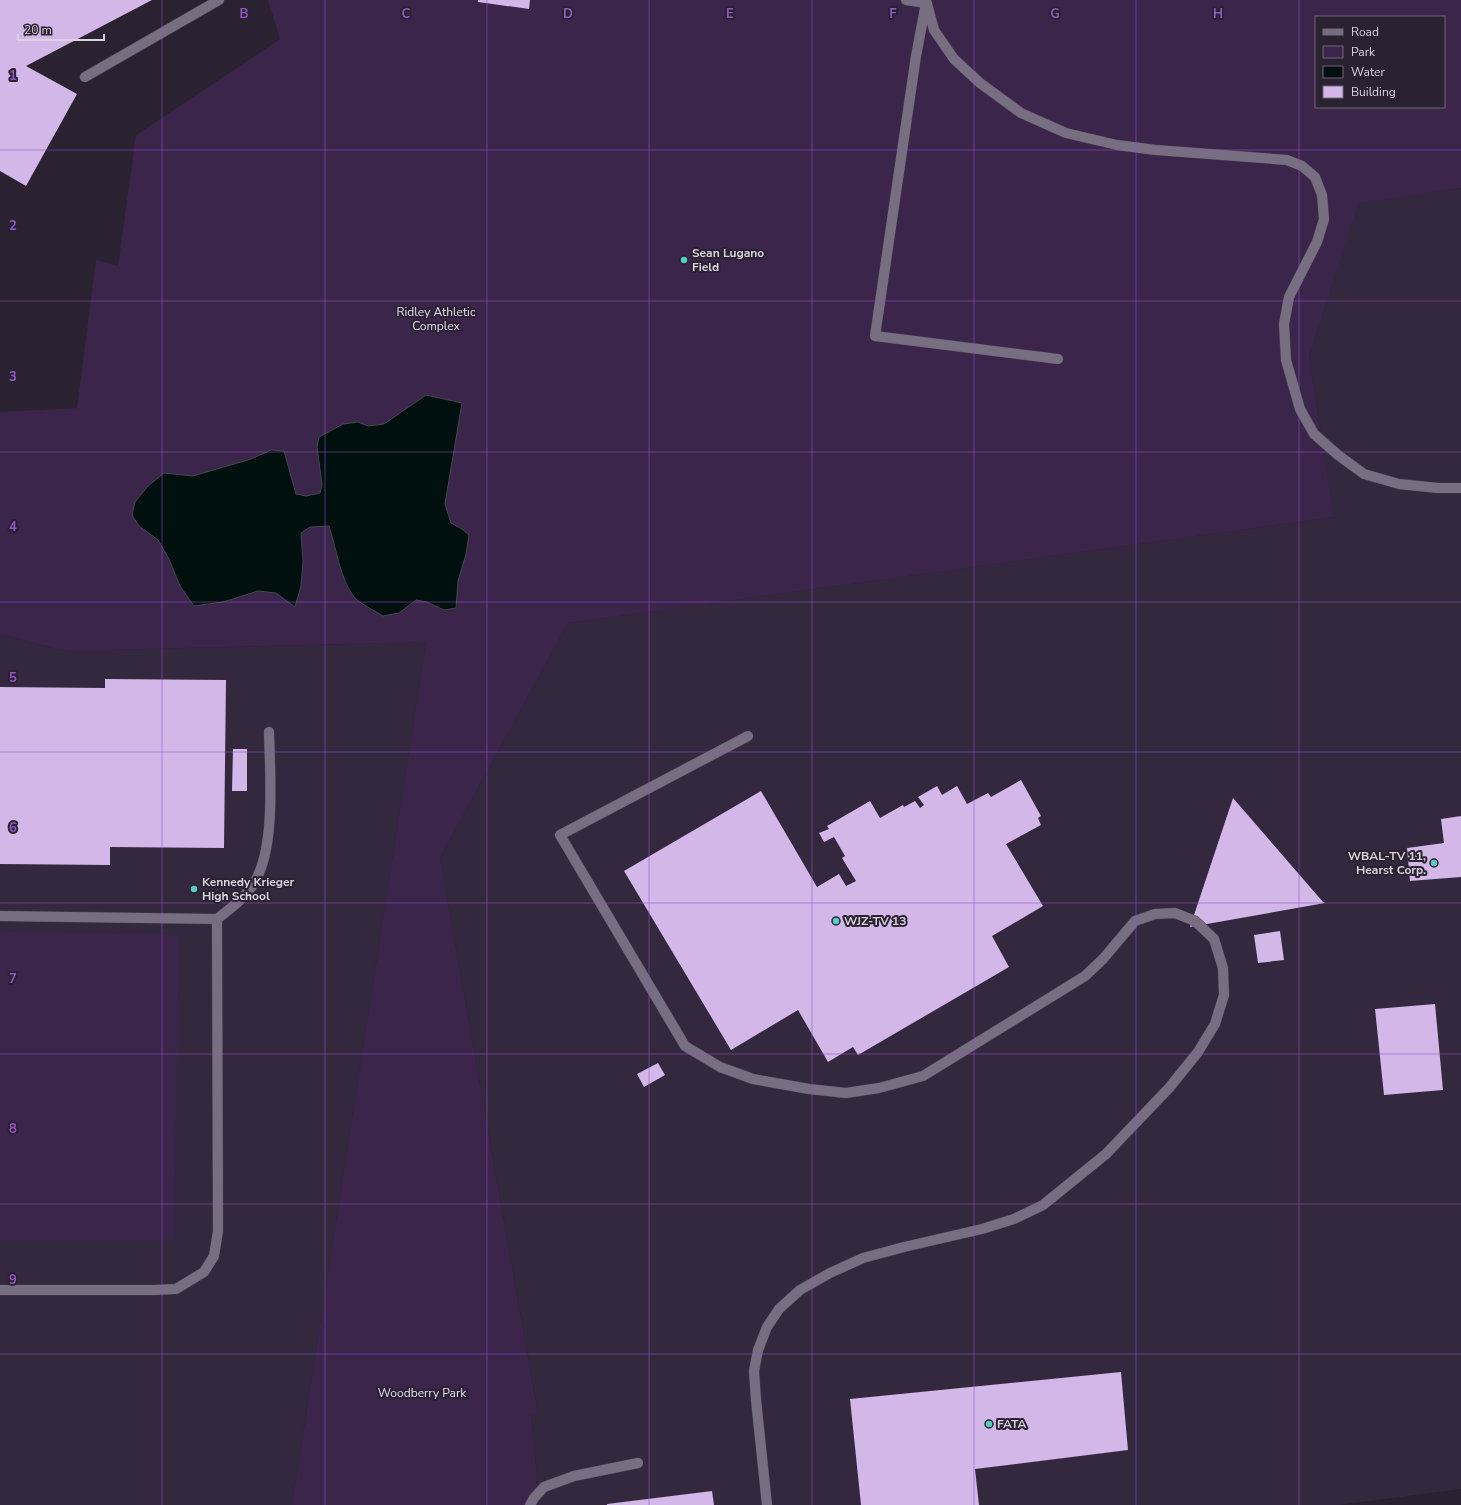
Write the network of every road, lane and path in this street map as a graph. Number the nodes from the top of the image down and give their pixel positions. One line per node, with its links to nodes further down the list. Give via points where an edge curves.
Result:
1 (218, 0): 4 (street)
2 (906, 0): 3 (street)
3 (926, 1): 5 (street, via 875,336); 6 (street, via 934,30 954,59 1020,114 1066,133 1117,145 1287,160 1302,166 1315,177 1322,195 1324,219 1317,242 1289,297 1284,324 1286,360 1300,409 1314,434 1364,474 1399,484)
4 (85, 77)
5 (1058, 359)
6 (1461, 488)
7 (269, 732): 10 (street, via 270,804 266,846 260,869 246,894)
8 (748, 736): 14 (street, via 560,835 684,1046 720,1068 753,1079 809,1090 846,1093 878,1088 923,1076 1085,976 1135,921 1156,914 1175,913 1195,921 1214,939 1223,968 1224,995 1215,1024 1198,1052 1169,1088 1106,1154 1043,1205 1014,1219 982,1229 863,1258 800,1290 779,1309 767,1326 754,1371)
9 (0, 916): 10 (street)
10 (217, 919): 11 (street, via 218,1231 214,1256 204,1272 176,1289)
11 (0, 1290)
12 (638, 1463): 13 (street, via 574,1476 544,1487)
13 (530, 1505)
14 (767, 1505)

